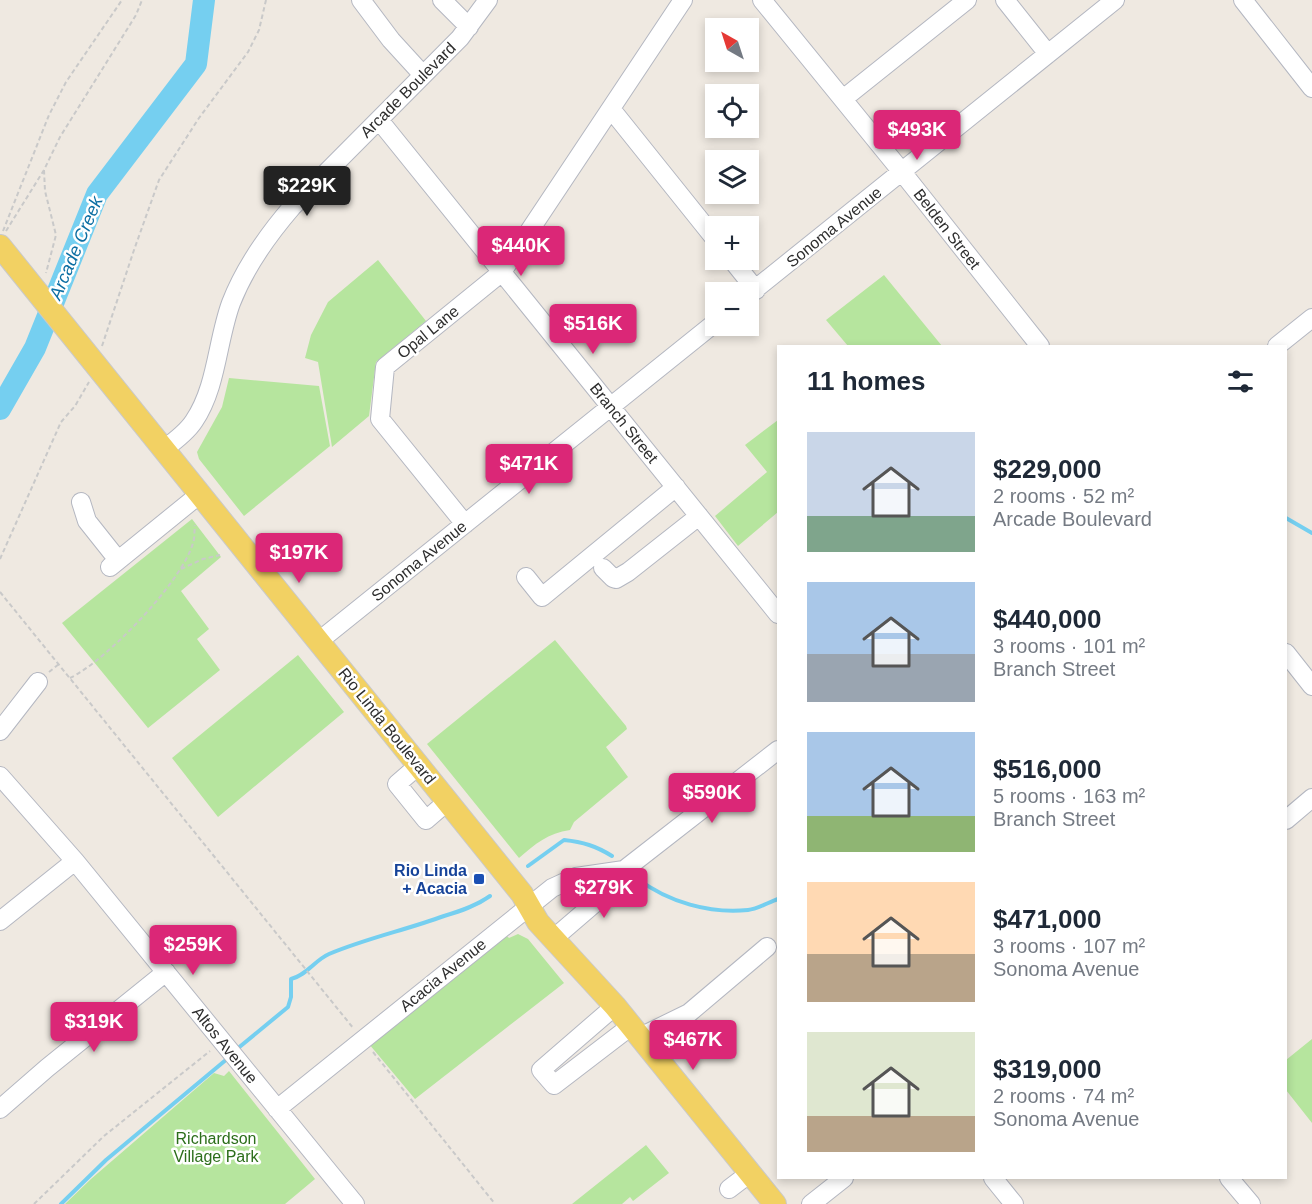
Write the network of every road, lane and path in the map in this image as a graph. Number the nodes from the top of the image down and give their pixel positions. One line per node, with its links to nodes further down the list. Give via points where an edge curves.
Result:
1 (122, 0): 23 (path, via 66,82)
2 (142, 0): 20 (path)
3 (266, 0): 32 (path, via 259,30 248,52 159,180)
4 (361, 0): 15 (street)
5 (442, 0): 13 (street)
6 (488, 0): 13 (street, Arcade Boulevard)
7 (683, 0): 18 (street, Opal Lane)
8 (762, 0): 17 (street, Belden Street)
9 (967, 0): 17 (street)
10 (1005, 0): 14 (street)
11 (1115, 0): 14 (street, Sonoma Avenue)
12 (1243, 0): 16 (street)
13 (469, 27): 15 (street, Arcade Boulevard)
14 (1048, 54): 21 (street, Sonoma Avenue)
15 (423, 75): 19 (street, Arcade Boulevard)
16 (1312, 88)
17 (843, 99): 21 (street, Belden Street)
18 (611, 109): 22 (street); 25 (street, Opal Lane)
19 (379, 120): 25 (street, Branch Street); 34 (street, Arcade Boulevard, via 292,207 255,255 223,328 205,402 193,423)
20 (44, 170): 24 (path); 26 (path, via 56,235)
21 (902, 172): 27 (street, Sonoma Avenue); 30 (street, Belden Street)
22 (705, 226)
23 (0, 239)
24 (6, 246): 32 (main road, Rio Linda Boulevard)
25 (502, 272): 33 (street, Branch Street); 39 (street, Opal Lane, via 385,367 380,419)
26 (46, 273)
27 (759, 286)
28 (1312, 318): 31 (street)
29 (705, 331): 33 (street, Sonoma Avenue)
30 (1040, 345)
31 (1278, 345)
32 (97, 367): 34 (main road, Rio Linda Boulevard); 42 (path, via 61,422)
33 (610, 406): 35 (street, Branch Street); 39 (street, Sonoma Avenue)
34 (164, 449): 36 (main road, Rio Linda Boulevard)
35 (676, 487): 38 (street, Branch Street); 45 (street, via 542,597)
36 (200, 494): 37 (street, via 114,564 87,521); 48 (main road, Rio Linda Boulevard)
37 (81, 502)
38 (699, 516): 43 (street, via 616,579); 47 (street, Branch Street)
39 (465, 524): 48 (street, Sonoma Avenue)
40 (195, 525): 44 (path, via 193,543)
41 (220, 555): 44 (path)
42 (0, 559)
43 (603, 568)
44 (181, 569): 50 (path, via 132,629 84,671)
45 (526, 577)
46 (0, 592): 50 (path)
47 (777, 613)
48 (319, 641): 60 (main road, Rio Linda Boulevard)
49 (1287, 654): 52 (street)
50 (69, 678): 66 (path)
51 (38, 682): 53 (street)
52 (1312, 686)
53 (0, 731)
54 (777, 751): 59 (street, Acacia Avenue)
55 (0, 776): 58 (street, Altos Avenue)
56 (1312, 798): 57 (street)
57 (1287, 819)
58 (75, 861): 61 (street); 64 (street, Altos Avenue)
59 (624, 870): 60 (street, Acacia Avenue, via 576,877 552,888); 62 (street, Acacia Avenue, via 610,890)
60 (529, 906): 62 (main road, Rio Linda Boulevard); 71 (street, Acacia Avenue)
61 (0, 921)
62 (553, 939): 65 (main road, Rio Linda Boulevard)
63 (767, 947): 67 (street, via 688,1013)
64 (166, 972): 68 (street, Altos Avenue); 70 (street)
65 (615, 1006): 67 (main road, Rio Linda Boulevard); 67 (street, via 541,1070 554,1085)
66 (353, 1028)
67 (635, 1032): 72 (main road, Rio Linda Boulevard)
68 (222, 1041): 71 (street, Altos Avenue); 77 (path, via 104,1136)
69 (368, 1047): 79 (path)
70 (0, 1109)
71 (277, 1109): 78 (street, Altos Avenue)
72 (750, 1173): 76 (street); 80 (main road, Rio Linda Boulevard)
73 (843, 1179): 81 (street)
74 (994, 1179): 82 (street)
75 (1230, 1179): 83 (street)
76 (729, 1189)
77 (34, 1204)
78 (355, 1204)
79 (495, 1204)
80 (775, 1204)
81 (811, 1204)
82 (1014, 1204)
83 (1251, 1204)

